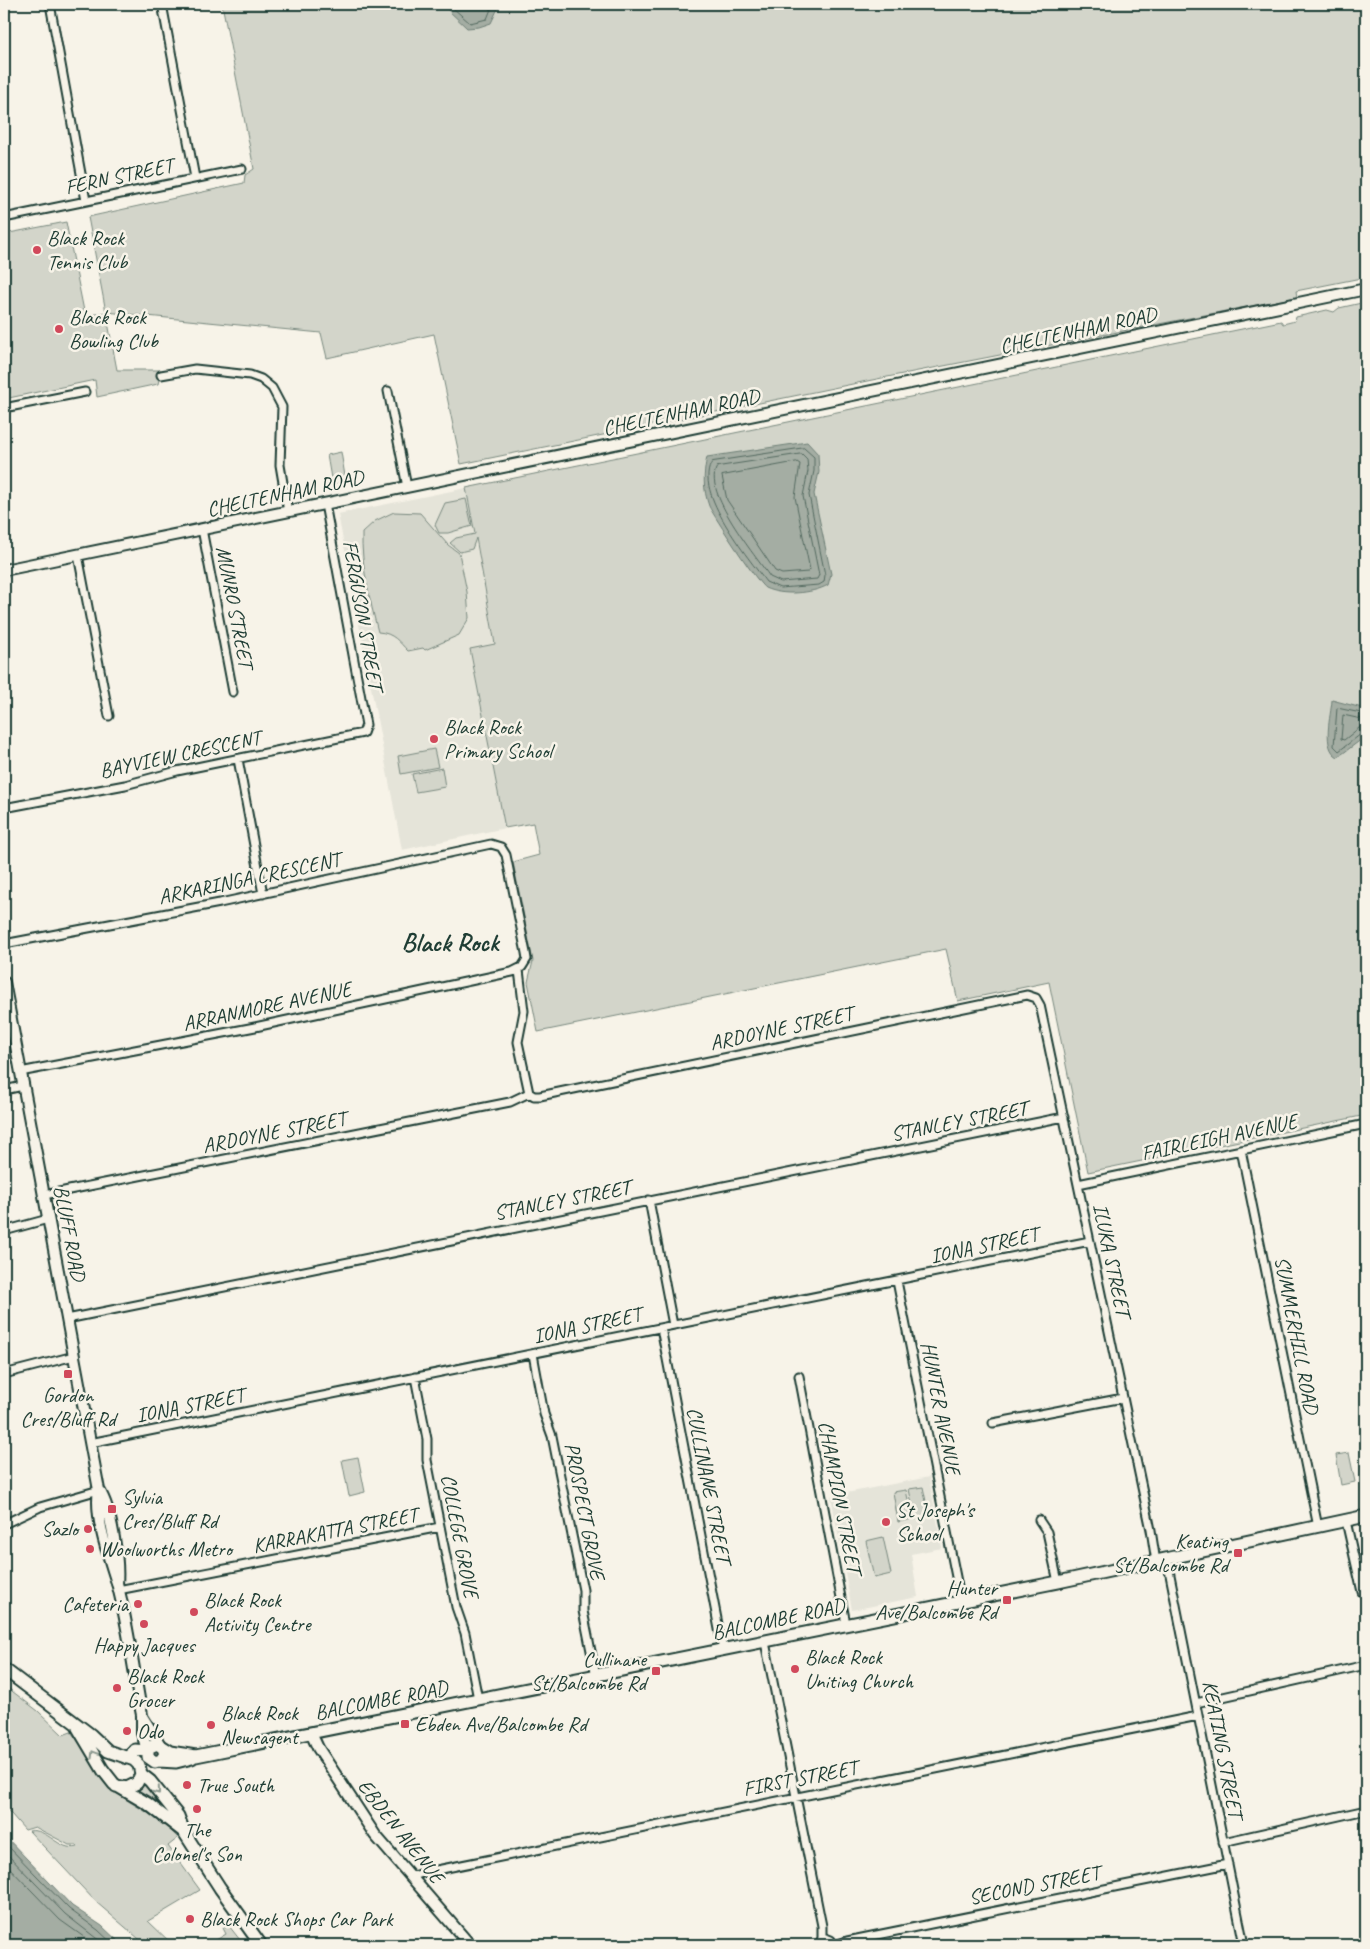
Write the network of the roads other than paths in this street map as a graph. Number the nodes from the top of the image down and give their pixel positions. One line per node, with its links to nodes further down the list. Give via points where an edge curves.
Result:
1 (50, 4): 5 (street)
2 (162, 4): 4 (street)
3 (242, 169): 4 (street, FERN STREET)
4 (195, 178): 5 (street, FERN STREET)
5 (86, 200): 6 (street, FERN STREET)
6 (4, 218)
7 (1366, 290): 12 (street, CHELTENHAM ROAD)
8 (161, 375): 14 (street, via 195,369 250,375 272,388 282,407 280,475)
9 (388, 391): 12 (street)
10 (85, 392): 11 (street)
11 (4, 408)
12 (407, 487): 13 (street, CHELTENHAM ROAD)
13 (325, 504): 14 (street, CHELTENHAM ROAD); 20 (street, FERGUSON STREET, via 366,725)
14 (288, 512): 15 (street, CHELTENHAM ROAD)
15 (202, 529): 16 (street, CHELTENHAM ROAD); 18 (street, MUNRO STREET)
16 (78, 555): 17 (street, CHELTENHAM ROAD); 19 (street)
17 (4, 570)
18 (232, 692)
19 (109, 716)
20 (363, 733): 21 (street, BAYVIEW CRESCENT)
21 (238, 760): 22 (street, BAYVIEW CRESCENT); 23 (street)
22 (4, 808)
23 (263, 894): 24 (street, ARKARINGA CRESCENT); 25 (street, ARKARINGA CRESCENT, via 491,844 501,847 506,855 526,953 525,964)
24 (4, 944)
25 (515, 971): 28 (street, ARRANMORE AVENUE, via 255,1027); 31 (street, via 524,1011 518,1042)
26 (4, 982): 28 (street, BLUFF ROAD)
27 (1036, 998): 31 (street, ARDOYNE STREET, via 1027,995 540,1096); 32 (street, ILUKA STREET)
28 (20, 1072): 29 (street, BLUFF ROAD)
29 (23, 1086): 30 (street); 36 (street, BLUFF ROAD)
30 (4, 1090)
31 (531, 1094): 36 (street, ARDOYNE STREET, via 521,1102)
32 (1064, 1117): 35 (street, ILUKA STREET); 37 (street, STANLEY STREET)
33 (1366, 1124): 34 (street, FAIRLEIGH AVENUE)
34 (1241, 1150): 35 (street, FAIRLEIGH AVENUE); 59 (street, SUMMERHILL ROAD)
35 (1078, 1184): 40 (street, ILUKA STREET)
36 (44, 1195): 38 (street, BLUFF ROAD)
37 (649, 1200): 42 (street, STANLEY STREET); 43 (street)
38 (48, 1219): 39 (street); 42 (street, BLUFF ROAD)
39 (4, 1231)
40 (1090, 1241): 41 (street, IONA STREET); 50 (street, ILUKA STREET)
41 (897, 1280): 43 (street, IONA STREET); 64 (street, HUNTER AVENUE)
42 (67, 1319): 46 (street, BLUFF ROAD)
43 (673, 1325): 44 (street, IONA STREET)
44 (660, 1328): 45 (street, IONA STREET); 67 (street, CULLINANE STREET)
45 (533, 1354): 49 (street, IONA STREET); 70 (street, PROSPECT GROVE, via 575,1552)
46 (74, 1356): 47 (street); 52 (street, BLUFF ROAD)
47 (4, 1374)
48 (799, 1376): 65 (street, CHAMPION STREET)
49 (415, 1377): 52 (street, IONA STREET); 58 (street, COLLEGE GROVE)
50 (1123, 1398): 51 (street); 60 (street, ILUKA STREET, via 1151,1530)
51 (993, 1424)
52 (90, 1443): 53 (street, BLUFF ROAD)
53 (99, 1490): 57 (street, via 40,1507); 62 (street, BLUFF ROAD, via 105,1501 117,1564)
54 (1366, 1516): 56 (main road, BALCOMBE ROAD)
55 (1039, 1520): 61 (street, via 1047,1532)
56 (1346, 1521): 59 (main road, BALCOMBE ROAD); 63 (street, via 1362,1592)
57 (4, 1524)
58 (440, 1527): 62 (street, KARRAKATTA STREET); 71 (street, COLLEGE GROVE)
59 (1318, 1527): 60 (main road, BALCOMBE ROAD)
60 (1161, 1561): 61 (main road, BALCOMBE ROAD); 72 (street, KEATING STREET)
61 (1058, 1582): 64 (main road, BALCOMBE ROAD)
62 (117, 1587): 73 (street, BLUFF ROAD)
63 (1366, 1591)
64 (962, 1602): 65 (main road, BALCOMBE ROAD)
65 (846, 1624): 66 (main road, BALCOMBE ROAD)
66 (765, 1642): 67 (main road, BALCOMBE ROAD); 84 (street)
67 (723, 1650): 70 (main road, BALCOMBE ROAD)
68 (1366, 1665): 72 (street)
69 (4, 1669): 75 (main road)
70 (596, 1676): 71 (main road, BALCOMBE ROAD)
71 (478, 1699): 76 (main road, BALCOMBE ROAD)
72 (1196, 1703): 74 (street, KEATING STREET)
73 (142, 1715): 77 (street, BLUFF ROAD); 78 (street, BLUFF ROAD)
74 (1198, 1716): 84 (street, FIRST STREET); 87 (street, KEATING STREET)
75 (76, 1724): 80 (main road, via 108,1751); 83 (main road, one-way to 75)
76 (311, 1733): 79 (main road, BALCOMBE ROAD); 89 (street, EBDEN AVENUE, via 371,1829)
77 (162, 1747): 78 (main road, via 152,1745); 79 (main road, BALCOMBE ROAD, via 173,1753); 81 (main road, via 165,1755)
78 (147, 1751): 80 (main road, via 135,1750); 81 (main road, via 150,1760)
79 (196, 1756): 81 (main road, BALCOMBE ROAD, via 185,1762)
80 (126, 1758): 82 (main road, via 138,1763); 83 (main road, via 112,1766 110,1773)
81 (159, 1761): 82 (main road, via 152,1772)
82 (141, 1774): 83 (main road, via 139,1782 132,1787 123,1788); 86 (main road, one-way to 86, via 176,1813)
83 (115, 1784): 86 (main road)
84 (796, 1797): 89 (street, FIRST STREET); 90 (street)
85 (1366, 1810): 87 (street)
86 (184, 1832): 91 (main road)
87 (1223, 1842): 88 (street, KEATING STREET)
88 (1228, 1864): 90 (street, SECOND STREET); 94 (street, KEATING STREET)
89 (411, 1877): 92 (street, EBDEN AVENUE)
90 (827, 1942): 93 (street, SECOND STREET)
91 (261, 1945)
92 (470, 1945)
93 (812, 1945)
94 (1244, 1945)

